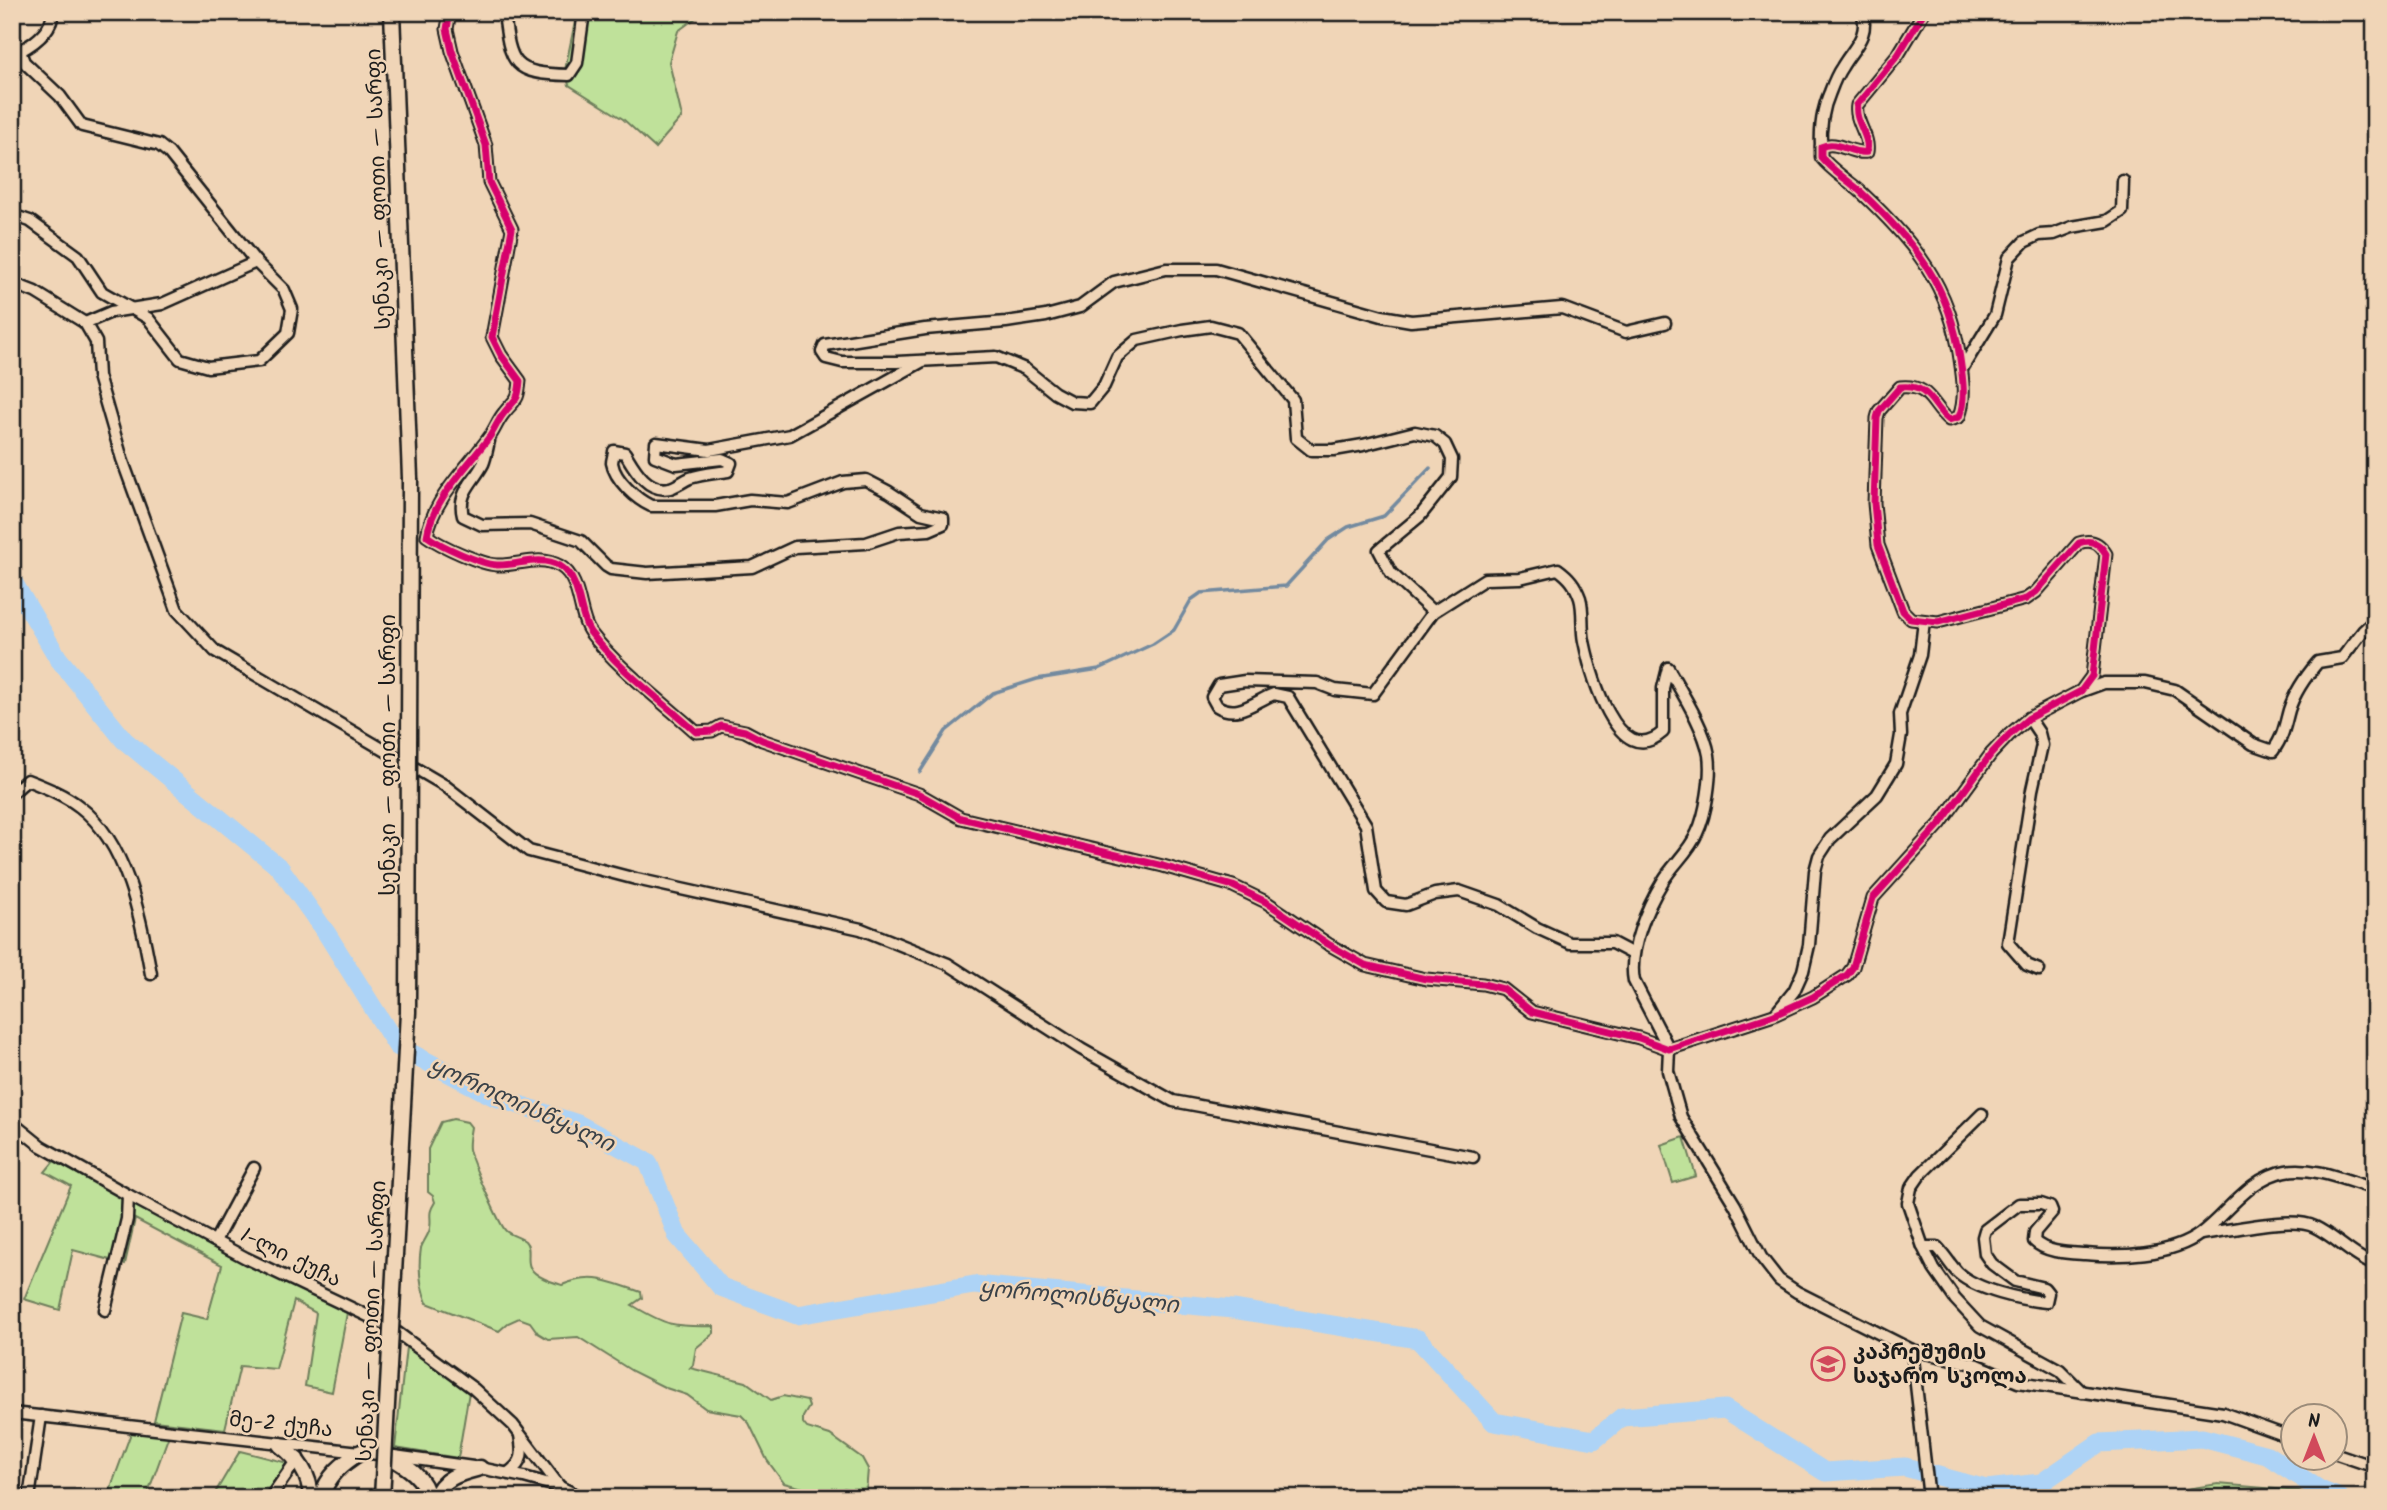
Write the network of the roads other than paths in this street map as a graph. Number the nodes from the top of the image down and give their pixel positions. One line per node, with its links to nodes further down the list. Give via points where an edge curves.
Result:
1 (53, 12): 8 (street, via 38,42)
2 (393, 12): 61 (highway, სენაკი — ფოთი — სარფი, bridge, via 410,478 408,1012)
3 (450, 12): 19 (street, via 447,29 452,51 486,145 489,182 512,229 492,337 520,381 519,397)
4 (504, 12): 5 (street, via 510,53 525,70 548,75 569,75 577,63)
5 (584, 12)
6 (1862, 12): 9 (street, via 1863,36 1829,94)
7 (1924, 12): 9 (street, via 1898,55 1857,105 1867,152 1835,144)
8 (16, 52): 12 (street, via 60,96 82,126 159,145 169,153)
9 (1821, 146): 18 (street, via 1825,162 1892,221 1932,272 1951,315)
10 (2123, 181): 18 (street, via 2122,211 2108,221 2039,235 2024,242 2009,258 1994,315)
11 (12, 215): 14 (street, via 30,221 78,256 102,292)
12 (256, 262): 14 (street, via 162,304); 14 (street, via 284,290 292,309 288,333 259,361 208,367 180,359 148,318)
13 (12, 283): 15 (street)
14 (132, 309): 15 (street)
15 (85, 323): 33 (street, via 96,342 97,376 122,459 177,610 215,651 444,785 529,851 861,929 948,964 1173,1101)
16 (1665, 323): 17 (street, via 1626,332 1562,308 1411,321 1216,269 1166,269 1114,282 1080,306 1046,316 889,334 825,345 822,352 826,358 842,362)
17 (924, 360): 19 (street, via 790,435 709,450 656,443 655,456 669,462 725,459 731,463 728,471 663,488 641,478 625,453 614,451 612,463 625,487 651,506 715,506 750,500 788,503 844,482 866,480 921,513 943,518 938,527 899,532 866,543 795,547 752,567 621,572 606,566 586,544 564,535 521,523 473,523 463,516 463,494 484,463); 20 (street, via 996,356 1025,369 1072,402 1090,403 1117,357 1137,340 1211,326 1238,334 1293,400 1296,438 1311,450 1363,445 1415,432 1435,436 1445,444 1452,459 1451,477 1420,516 1379,550 1391,573)
18 (1962, 369): 22 (street, via 1964,398 1955,420 1942,415 1928,395 1906,386 1900,387 1877,418 1874,503 1878,545 1903,611 1911,619)
19 (491, 434): 30 (street, via 446,494 427,536 441,546 496,565 530,559 558,564 569,573 588,630 696,732 721,726 745,730 762,740 919,794 961,818 1233,886 1365,965 1503,989 1532,1012)
20 (1433, 612): 26 (street, via 1485,579 1520,578 1558,569 1572,579 1581,600 1583,638 1593,679 1616,726 1629,739 1645,741 1662,732 1668,668 1709,753 1710,771 1698,832 1663,880); 26 (street, via 1373,694 1317,683 1245,681 1219,685 1212,697 1217,706 1232,711 1274,694 1288,697 1366,825 1376,891 1386,902 1406,905 1458,891 1499,905 1570,943 1612,943)
21 (2375, 620): 23 (street, via 2342,658 2318,662 2302,681 2284,735 2273,751 2252,744 2175,690 2145,683 2104,683)
22 (1924, 621): 23 (street, via 1960,618 2026,599 2079,543 2096,542 2106,554 2105,575 2095,662); 29 (street, via 1920,654 1900,714 1896,764 1877,795 1830,839 1819,856 1803,971)
23 (2081, 691): 24 (street)
24 (2029, 718): 27 (street, via 2042,745 2008,943 2027,965); 29 (street, via 1991,754 1940,824 1873,898 1847,975)
25 (12, 793): 28 (street, via 27,780 46,787 80,807 99,826 116,851 141,918)
26 (1633, 954): 30 (street, via 1634,981)
27 (2039, 970)
28 (151, 974)
29 (1774, 1015): 30 (street)
30 (1669, 1049): 42 (street, via 1668,1071 1681,1117 1761,1257 1779,1280)
31 (1982, 1114): 39 (street, via 1911,1188 1908,1203)
32 (12, 1120): 36 (street, 1-ლი ქუჩა, via 41,1146)
33 (1473, 1157)
34 (254, 1168): 38 (street)
35 (2375, 1189): 37 (street, via 2308,1170 2285,1171 2246,1192)
36 (128, 1195): 38 (street, 1-ლი ქუჩა); 41 (street, via 127,1219)
37 (2200, 1234): 39 (street, via 2189,1241 2121,1257 2062,1253 2034,1241 2035,1232 2052,1212 2050,1207 2019,1204 1985,1230 1985,1254 2015,1281 2044,1288 2046,1302 2021,1300 1987,1288 1959,1274 1937,1247); 40 (street, via 2300,1222)
38 (215, 1241): 47 (street, 1-ლი ქუჩა, via 387,1325 474,1389)
39 (1923, 1247): 43 (street, via 1955,1299 1980,1326 2060,1370)
40 (2375, 1265)
41 (105, 1310)
42 (1912, 1350): 43 (street, via 1978,1365 2018,1382); 65 (street)
43 (2082, 1392): 46 (street, via 2223,1413)
44 (12, 1413): 45 (street, მე-2 ქუჩა)
45 (41, 1416): 48 (street, მე-2 ქუჩა); 57 (street)
46 (2278, 1433)
47 (520, 1434): 55 (street, via 521,1459); 56 (street, 1-ლი ქუჩა)
48 (279, 1445): 50 (highway)
49 (361, 1452): 50 (street, მე-2 ქუჩა); 51 (street, მე-2 ქუჩა); 60 (highway, via 342,1464)
50 (301, 1453): 58 (street); 59 (highway)
51 (387, 1455): 54 (street, მე-2 ქუჩა); 62 (highway, via 411,1469 427,1489)
52 (2348, 1458): 53 (street)
53 (2375, 1467)
54 (480, 1468): 55 (street, მე-2 ქუჩა); 63 (highway, via 455,1474)
55 (508, 1474): 56 (street, მე-2 ქუჩა)
56 (560, 1487): 64 (street, მე-2 ქუჩა)
57 (29, 1498)
58 (270, 1498)
59 (311, 1498)
60 (321, 1498)
61 (382, 1498)
62 (428, 1498)
63 (435, 1498)
64 (583, 1498)
65 (1929, 1498)

